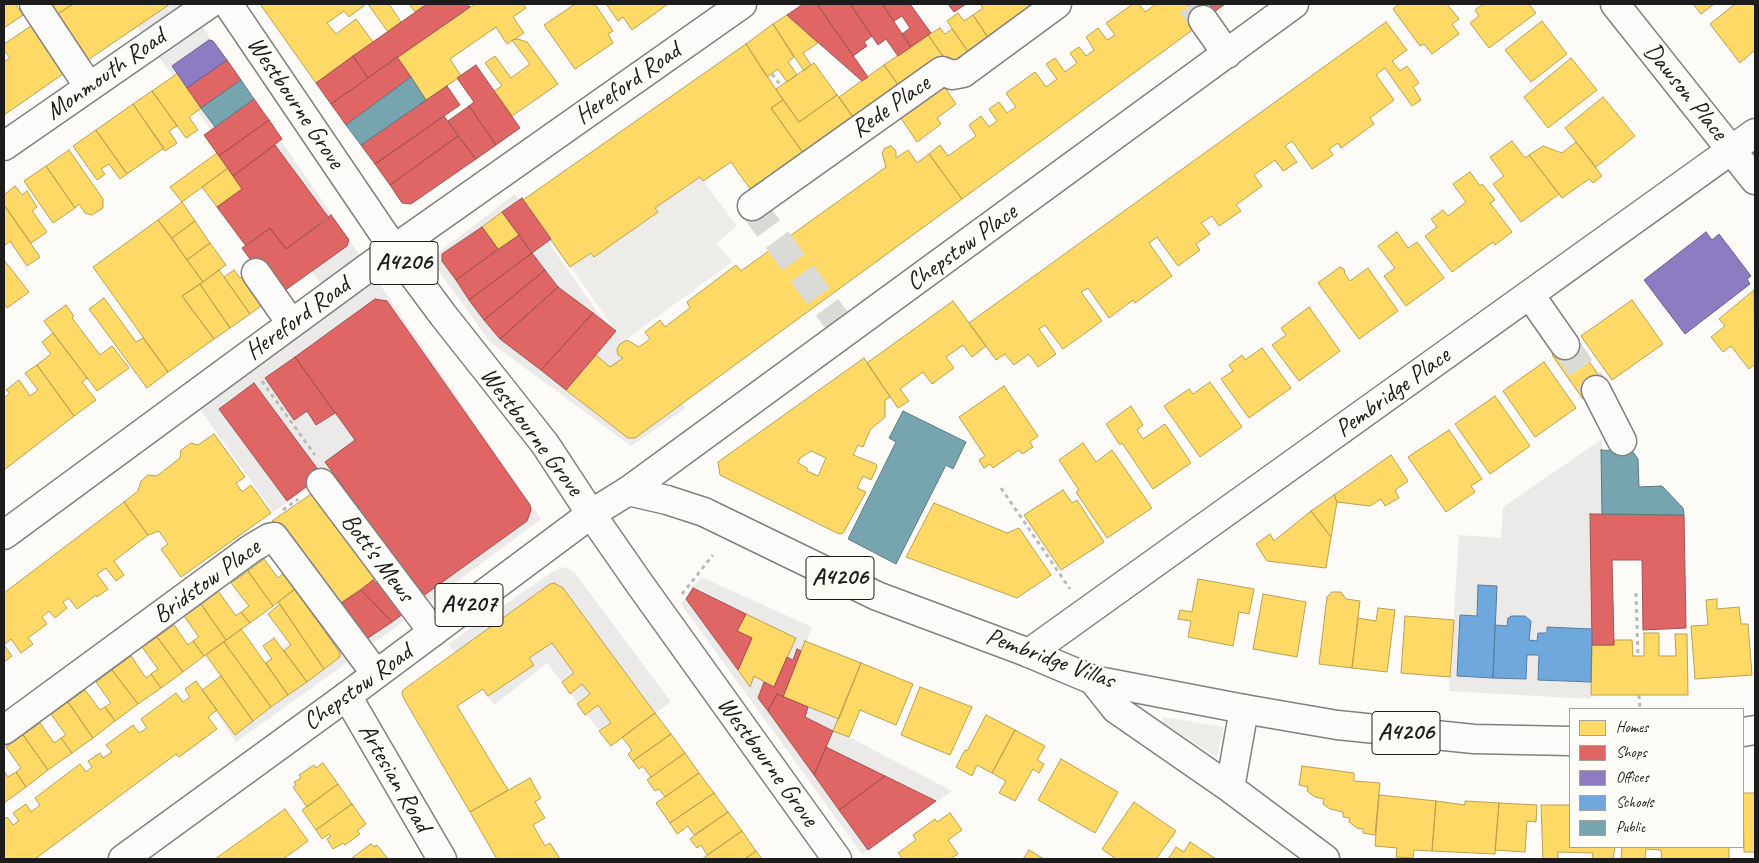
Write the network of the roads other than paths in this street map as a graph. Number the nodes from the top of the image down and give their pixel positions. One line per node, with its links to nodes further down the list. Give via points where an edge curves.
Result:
1 (34, 4): 10 (street)
2 (208, 4): 10 (street, Monmouth Road)
3 (228, 4): 16 (street, Westbourne Grove / A4206)
4 (742, 4): 16 (street, Hereford Road)
5 (1057, 4): 15 (street, Rede Place, via 963,73 952,75 942,71)
6 (1294, 4): 9 (street, Chepstow Place)
7 (1615, 4): 13 (street, Dawson Place)
8 (1203, 20): 9 (street)
9 (1227, 54): 24 (street, Chepstow Place)
10 (89, 87): 12 (street, Monmouth Road)
11 (1755, 133): 13 (street, Pembridge Place)
12 (4, 146)
13 (1732, 150): 14 (street, Dawson Place); 18 (street, Pembridge Place)
14 (1755, 180)
15 (752, 206)
16 (394, 249): 19 (street, Hereford Road); 25 (street, Westbourne Grove / A4206, via 442,316 545,444)
17 (256, 273): 19 (street)
18 (1530, 295): 20 (street); 28 (street, Pembridge Place)
19 (291, 323): 26 (street, Hereford Road)
20 (1565, 345)
21 (1596, 390): 22 (street)
22 (1622, 441)
23 (321, 484): 27 (street, Bott's Mews)
24 (628, 491): 25 (street); 28 (street, Pembridge Villas / A4206, via 704,512 877,596)
25 (591, 514): 27 (street, Chepstow Road / A4207); 38 (street, Westbourne Grove)
26 (4, 535)
27 (433, 632): 29 (street, Chepstow Road / A4207)
28 (1029, 652): 30 (street, Pembridge Villas / A4206)
29 (376, 674): 31 (street, Chepstow Road / A4207); 33 (street, Bridstow Place, via 274,538 268,538)
30 (1093, 680): 32 (street, Pembridge Villas / A4206); 35 (street, via 1116,709)
31 (347, 696): 36 (street, Chepstow Road / A4207); 37 (street, Artesian Road)
32 (1244, 709): 34 (street, Pembridge Villas / A4206, via 1392,731 1474,739); 35 (street)
33 (4, 730)
34 (1569, 741)
35 (1230, 788): 39 (street)
36 (123, 859)
37 (442, 859)
38 (837, 859)
39 (1325, 859)

